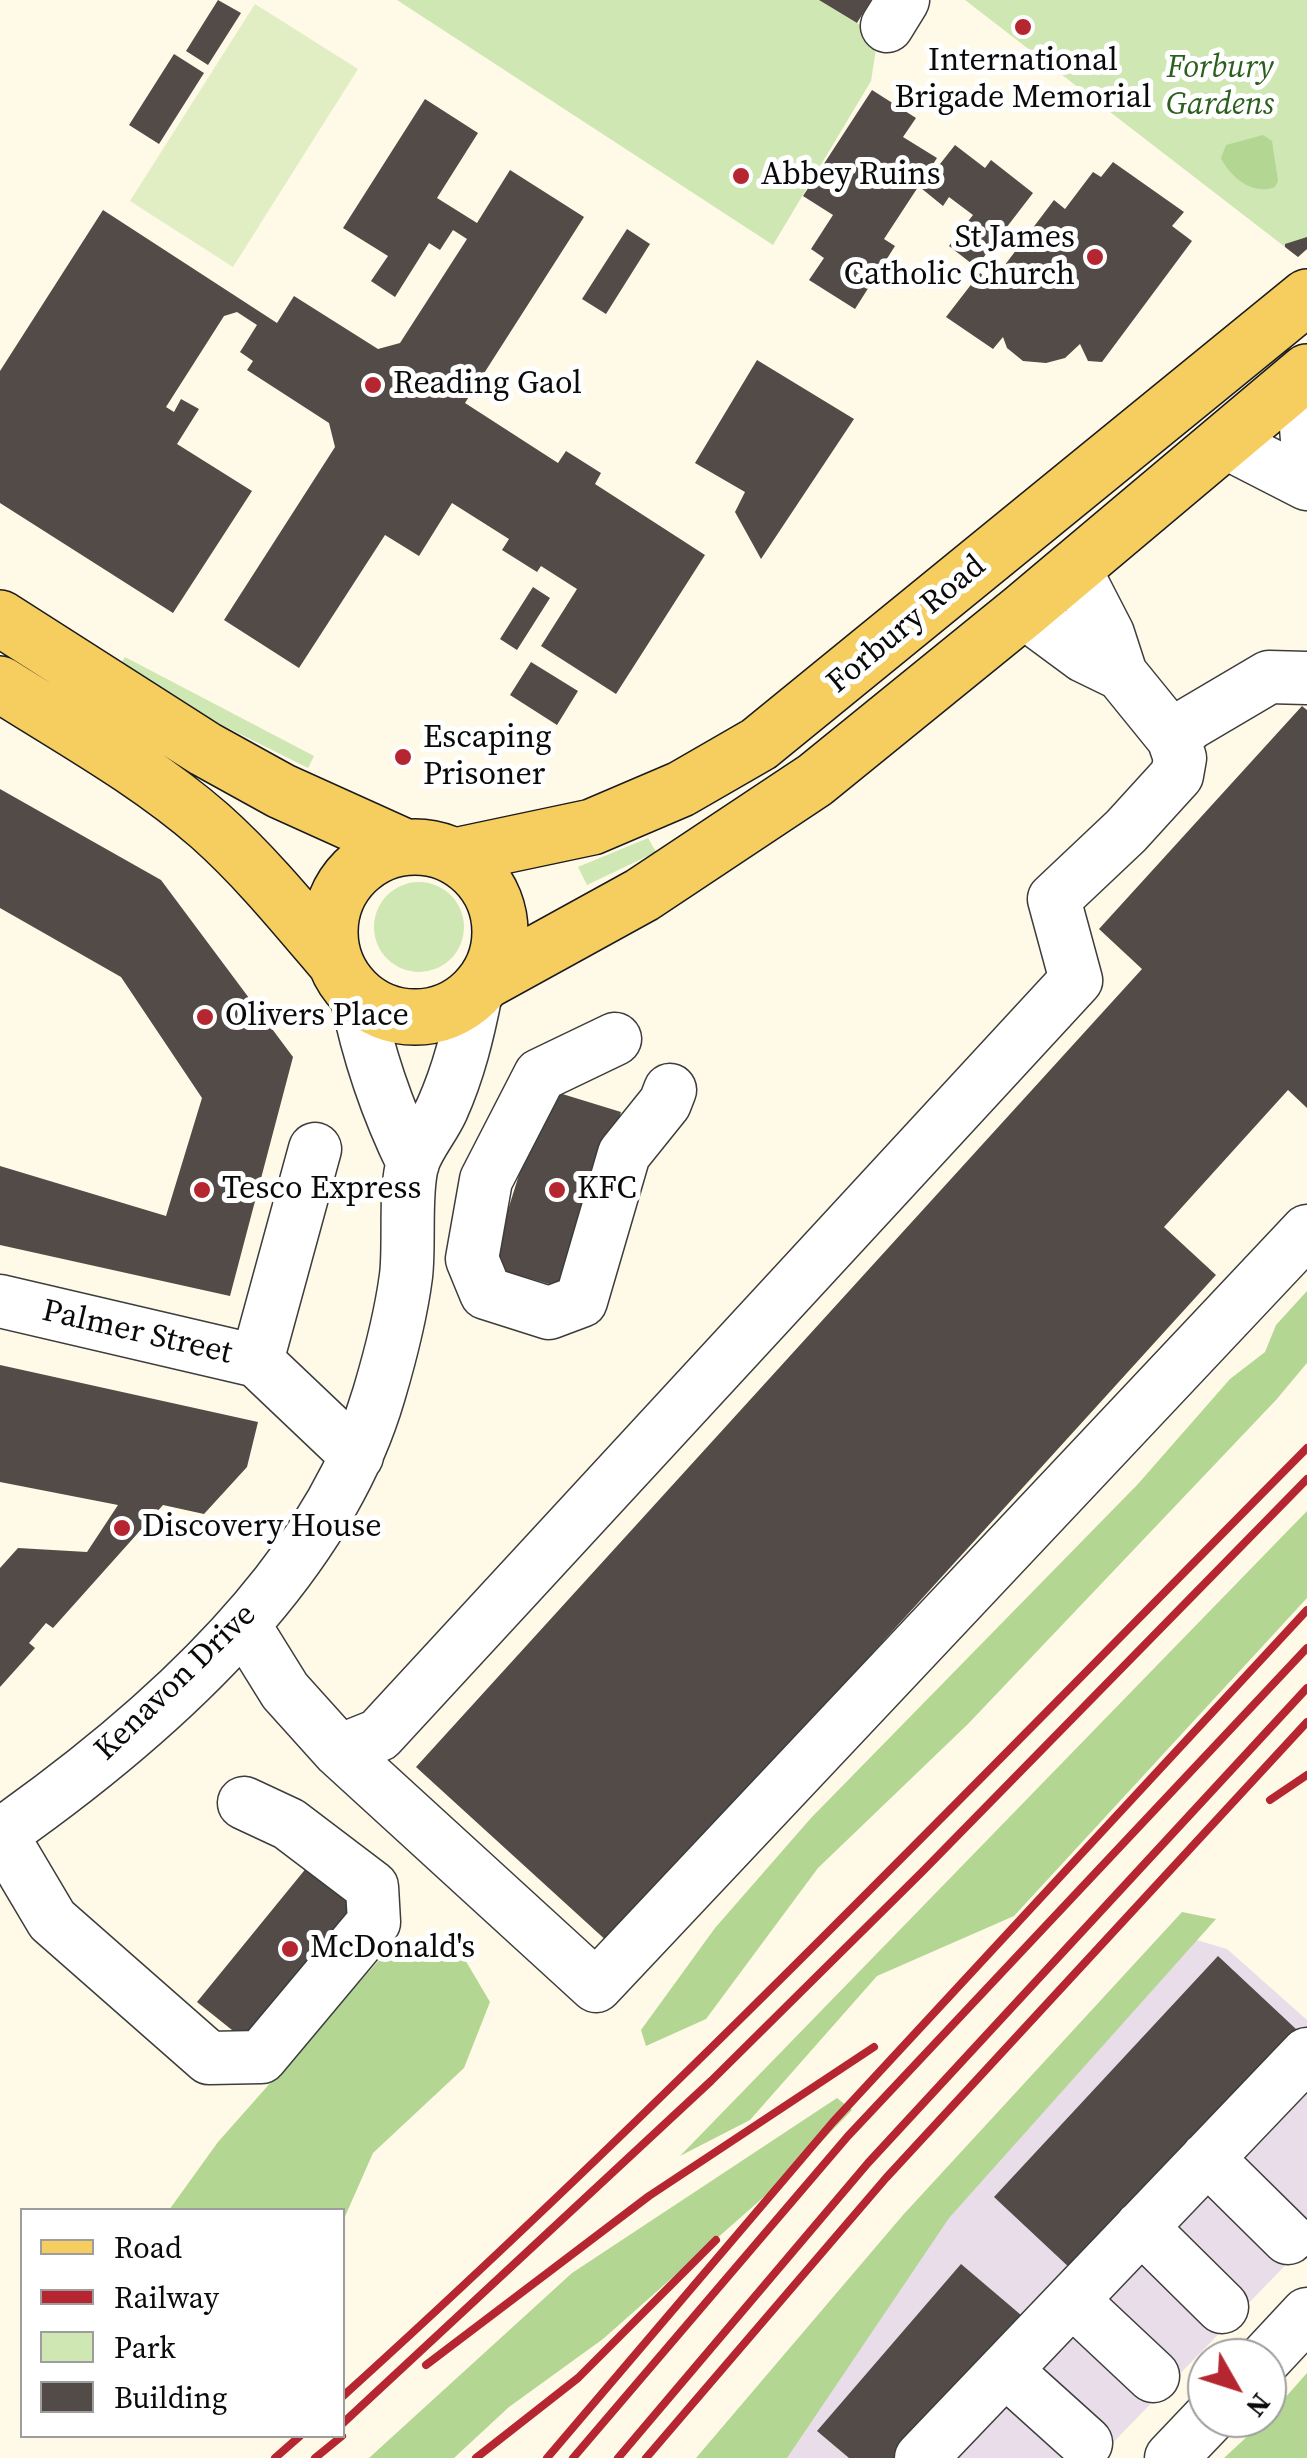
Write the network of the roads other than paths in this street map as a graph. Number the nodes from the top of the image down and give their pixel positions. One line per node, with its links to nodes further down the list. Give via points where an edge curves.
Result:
1 (1307, 298): 13 (main road, Forbury Road, via 759,744 681,789 592,827)
2 (1304, 375): 3 (street); 4 (main road, Forbury Road)
3 (1307, 440)
4 (1225, 442): 5 (street); 6 (main road, Forbury Road)
5 (1307, 484)
6 (1074, 568): 7 (main road, Forbury Road); 9 (street)
7 (1023, 612): 9 (street); 15 (main road, Forbury Road, via 815,780 642,895)
8 (0, 618): 13 (main road, via 281,791)
9 (1121, 674): 12 (street)
10 (1307, 678): 12 (street, via 1269,677)
11 (0, 684): 14 (main road, via 210,826)
12 (1173, 738): 25 (street, via 1177,775 1054,899 1076,980 379,1735)
13 (430, 852): 14 (main road, via 384,853 364,863 340,892 330,938); 15 (main road, via 476,872 492,893 501,939)
14 (346, 978): 15 (main road, via 375,1008 408,1017 456,1007); 19 (street, via 388,1114)
15 (480, 987): 19 (street, Kenavon Drive, via 464,1052)
16 (616, 1039): 17 (street, via 540,1075 486,1180 472,1258 486,1293 549,1313 581,1301 624,1154)
17 (670, 1090)
18 (315, 1148): 22 (street)
19 (413, 1163): 23 (street, Kenavon Drive, via 406,1276 380,1394)
20 (1307, 1231): 25 (street, via 596,1986)
21 (0, 1301): 22 (street, Palmer Street)
22 (257, 1361): 23 (street, Palmer Street)
23 (357, 1456): 24 (street, Kenavon Drive, via 298,1556)
24 (244, 1625): 25 (street, via 286,1691); 27 (street, Kenavon Drive, via 135,1727)
25 (339, 1751)
26 (244, 1803): 27 (street, via 289,1824 372,1886 374,1922 261,2057 210,2058 52,1920)
27 (0, 1834)
28 (1300, 2075): 29 (street)
29 (1207, 2158): 30 (street); 31 (street)
30 (1141, 2227): 32 (street); 33 (street)
31 (1288, 2238)
32 (1072, 2300): 36 (street); 37 (street)
33 (1222, 2307)
34 (1307, 2314): 35 (street)
35 (1285, 2338)
36 (1006, 2370): 39 (street); 40 (street)
37 (1153, 2376)
38 (1189, 2438): 41 (street)
39 (1086, 2443)
40 (921, 2458)
41 (1170, 2458)

